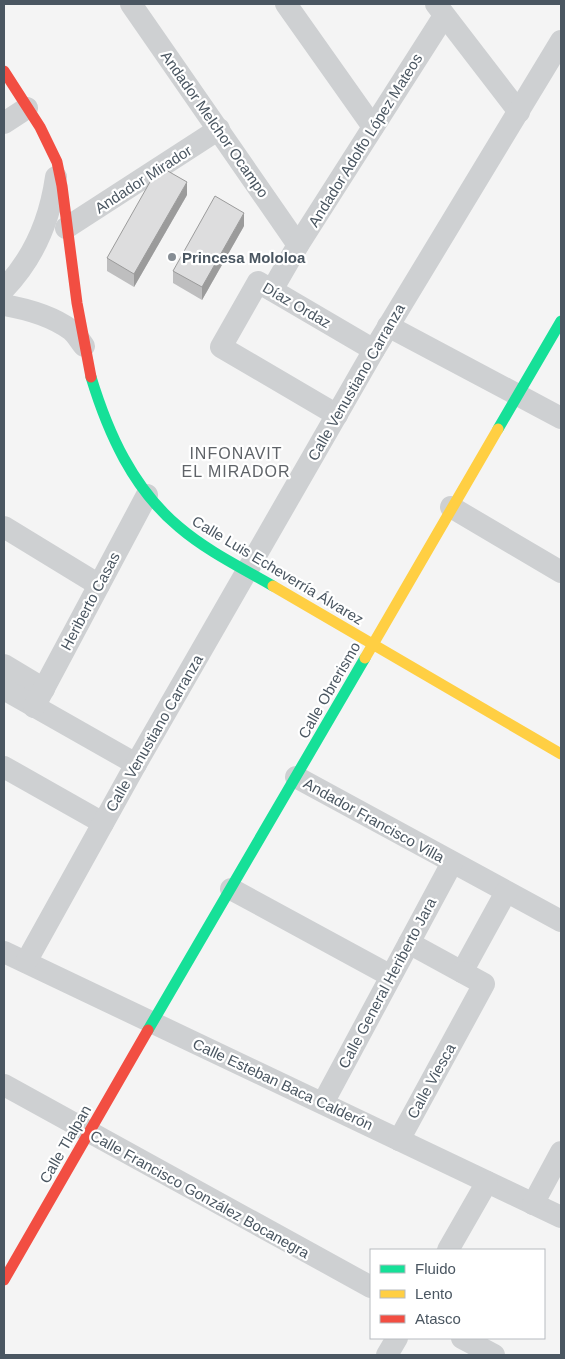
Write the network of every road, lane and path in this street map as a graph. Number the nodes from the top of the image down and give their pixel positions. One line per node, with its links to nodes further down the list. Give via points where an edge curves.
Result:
1 (131, 4): 10 (street, Andador Melchor Ocampo)
2 (286, 4): 9 (street)
3 (440, 10): 7 (street); 9 (street, Andador Adolfo López Mateos)
4 (561, 41): 7 (street, Calle Venustiano Carranza)
5 (4, 71): 6 (street, Calle Luis Echeverría Álvarez)
6 (28, 108): 8 (street); 11 (street, Calle Luis Echeverría Álvarez, via 46,136)
7 (519, 112): 18 (street, Calle Venustiano Carranza)
8 (4, 123)
9 (373, 127): 13 (street, Andador Adolfo López Mateos)
10 (219, 129): 12 (street, Andador Mirador); 13 (street, Andador Melchor Ocampo)
11 (57, 164): 12 (street, Calle Luis Echeverría Álvarez); 14 (street, via 53,198 35,248)
12 (66, 228): 19 (street, Calle Luis Echeverría Álvarez)
13 (298, 245): 15 (street, Andador Adolfo López Mateos)
14 (4, 289)
15 (272, 290): 20 (street, Díaz Ordaz); 22 (street, Díaz Ordaz, via 258,282 221,347)
16 (4, 305): 19 (street, via 31,310 53,321 72,331)
17 (561, 321): 21 (street, Calle Obrerismo)
18 (388, 326): 20 (street, Calle Venustiano Carranza); 21 (street)
19 (84, 346): 24 (street, Calle Luis Echeverría Álvarez, via 103,417 121,456)
20 (374, 350): 22 (street, Calle Venustiano Carranza)
21 (519, 396): 23 (street); 25 (street, Calle Obrerismo)
22 (337, 415): 27 (street, Calle Venustiano Carranza)
23 (561, 418)
24 (147, 495): 27 (street, Calle Luis Echeverría Álvarez, via 176,525); 29 (street, Heriberto Casas)
25 (452, 507): 28 (street); 30 (street, Calle Obrerismo)
26 (4, 527): 29 (street)
27 (247, 572): 30 (street, Calle Luis Echeverría Álvarez); 35 (street, Calle Venustiano Carranza)
28 (561, 572)
29 (99, 584): 33 (street, Heriberto Casas)
30 (372, 644): 34 (street, Calle Luis Echeverría Álvarez); 37 (street, Calle Obrerismo)
31 (4, 665): 33 (street)
32 (4, 689): 33 (street)
33 (39, 698): 35 (street)
34 (561, 754)
35 (136, 764): 38 (street, Calle Venustiano Carranza)
36 (4, 767): 38 (street)
37 (296, 777): 39 (street, Andador Francisco Villa); 40 (street, Calle Obrerismo)
38 (103, 823): 45 (street, Calle Venustiano Carranza)
39 (452, 863): 41 (street, Andador Francisco Villa); 43 (street, Calle General Heriberto Jara)
40 (231, 889): 47 (street); 48 (street, Calle Obrerismo)
41 (506, 892): 42 (street); 46 (street)
42 (561, 920)
43 (409, 943): 46 (street); 47 (street, Calle General Heriberto Jara)
44 (4, 952): 45 (street, Calle Esteban Baca Calderón)
45 (26, 962): 48 (street, Calle Esteban Baca Calderón)
46 (462, 972): 52 (street, Calle Viesca, via 484,984)
47 (391, 976): 50 (street, Calle General Heriberto Jara)
48 (153, 1023): 50 (street, Calle Esteban Baca Calderón); 51 (street, Calle Tlalpan)
49 (4, 1085): 51 (street, Calle Francisco González Bocanegra)
50 (323, 1104): 52 (street, Calle Esteban Baca Calderón)
51 (88, 1132): 58 (street, Calle Tlalpan); 59 (street, Calle Francisco González Bocanegra)
52 (398, 1140): 54 (street, Calle Esteban Baca Calderón)
53 (561, 1152): 55 (street)
54 (487, 1182): 55 (street, Calle Esteban Baca Calderón); 57 (street)
55 (534, 1204): 56 (street, Calle Esteban Baca Calderón)
56 (561, 1217)
57 (449, 1249)
58 (4, 1280)
59 (370, 1286)
60 (397, 1339): 62 (street)
61 (464, 1339): 63 (street)
62 (387, 1355)
63 (494, 1355)

